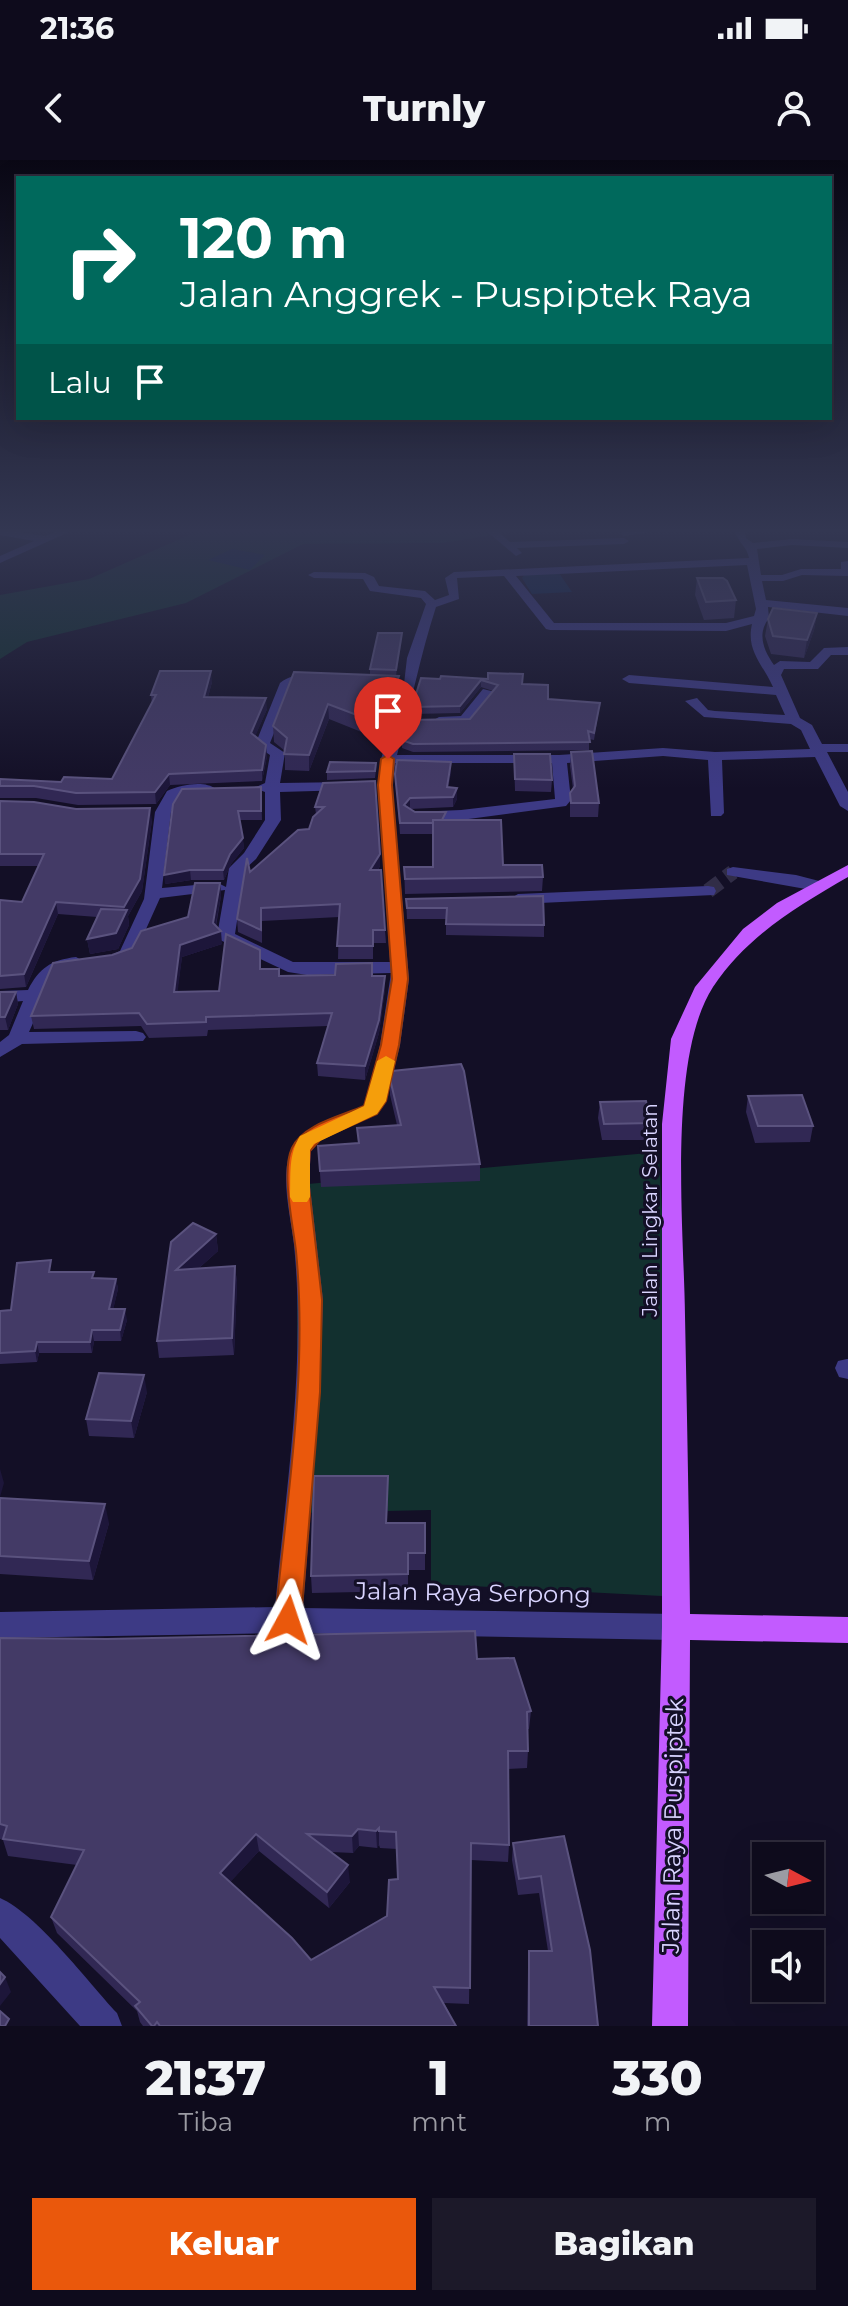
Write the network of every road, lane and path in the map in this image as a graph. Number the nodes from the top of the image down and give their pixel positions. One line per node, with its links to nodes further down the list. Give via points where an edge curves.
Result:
1 (428, 615): 12 (street, via 403,683)
2 (542, 615): 3 (street, via 556,627 726,627)
3 (763, 618): 5 (street, via 755,639)
4 (848, 651): 5 (street, via 828,651 813,666 780,665)
5 (774, 675): 8 (street)
6 (629, 679): 8 (street, via 727,691)
7 (341, 680): 19 (street, via 287,683 262,745 278,753)
8 (782, 691): 11 (street)
9 (488, 692): 12 (street, via 465,720)
10 (692, 701): 11 (street, via 704,713)
11 (794, 720): 14 (street, via 807,728)
12 (414, 721): 16 (street)
13 (848, 748): 14 (street)
14 (817, 750): 15 (street); 20 (street)
15 (715, 756): 17 (street, via 663,752); 21 (street)
16 (388, 759): 17 (street); 18 (street)
17 (559, 759): 22 (street, via 561,803)
18 (385, 785): 19 (street); 30 (street, via 400,902)
19 (272, 788): 26 (street, via 273,820 237,868); 28 (street, via 176,791 157,812)
20 (848, 806)
21 (716, 813)
22 (415, 815)
23 (848, 870): 25 (main road, Jalan Lingkar Selatan)
24 (733, 872): 25 (street)
25 (817, 886): 38 (main road, Jalan Lingkar Selatan, via 749,933 725,958 704,987 681,1039 672,1124)
26 (234, 888): 28 (street); 30 (street, via 226,936 288,967)
27 (708, 891): 29 (street)
28 (153, 894): 31 (street, via 127,954 52,966)
29 (502, 899)
30 (399, 967): 36 (street, via 397,1005 376,1101 358,1117 314,1135 301,1150 298,1178 311,1300)
31 (35, 995): 32 (street); 34 (street)
32 (0, 997)
33 (136, 1037): 34 (street)
34 (17, 1038): 35 (street)
35 (0, 1051)
36 (288, 1620): 37 (street, Jalan Raya Serpong); 38 (street, Jalan Raya Serpong)
37 (0, 1625)
38 (676, 1627): 39 (main road, Jalan Raya Serpong); 42 (main road, Jalan Raya Puspiptek)
39 (848, 1630)
40 (0, 1915): 41 (street)
41 (104, 2026)
42 (670, 2026)

